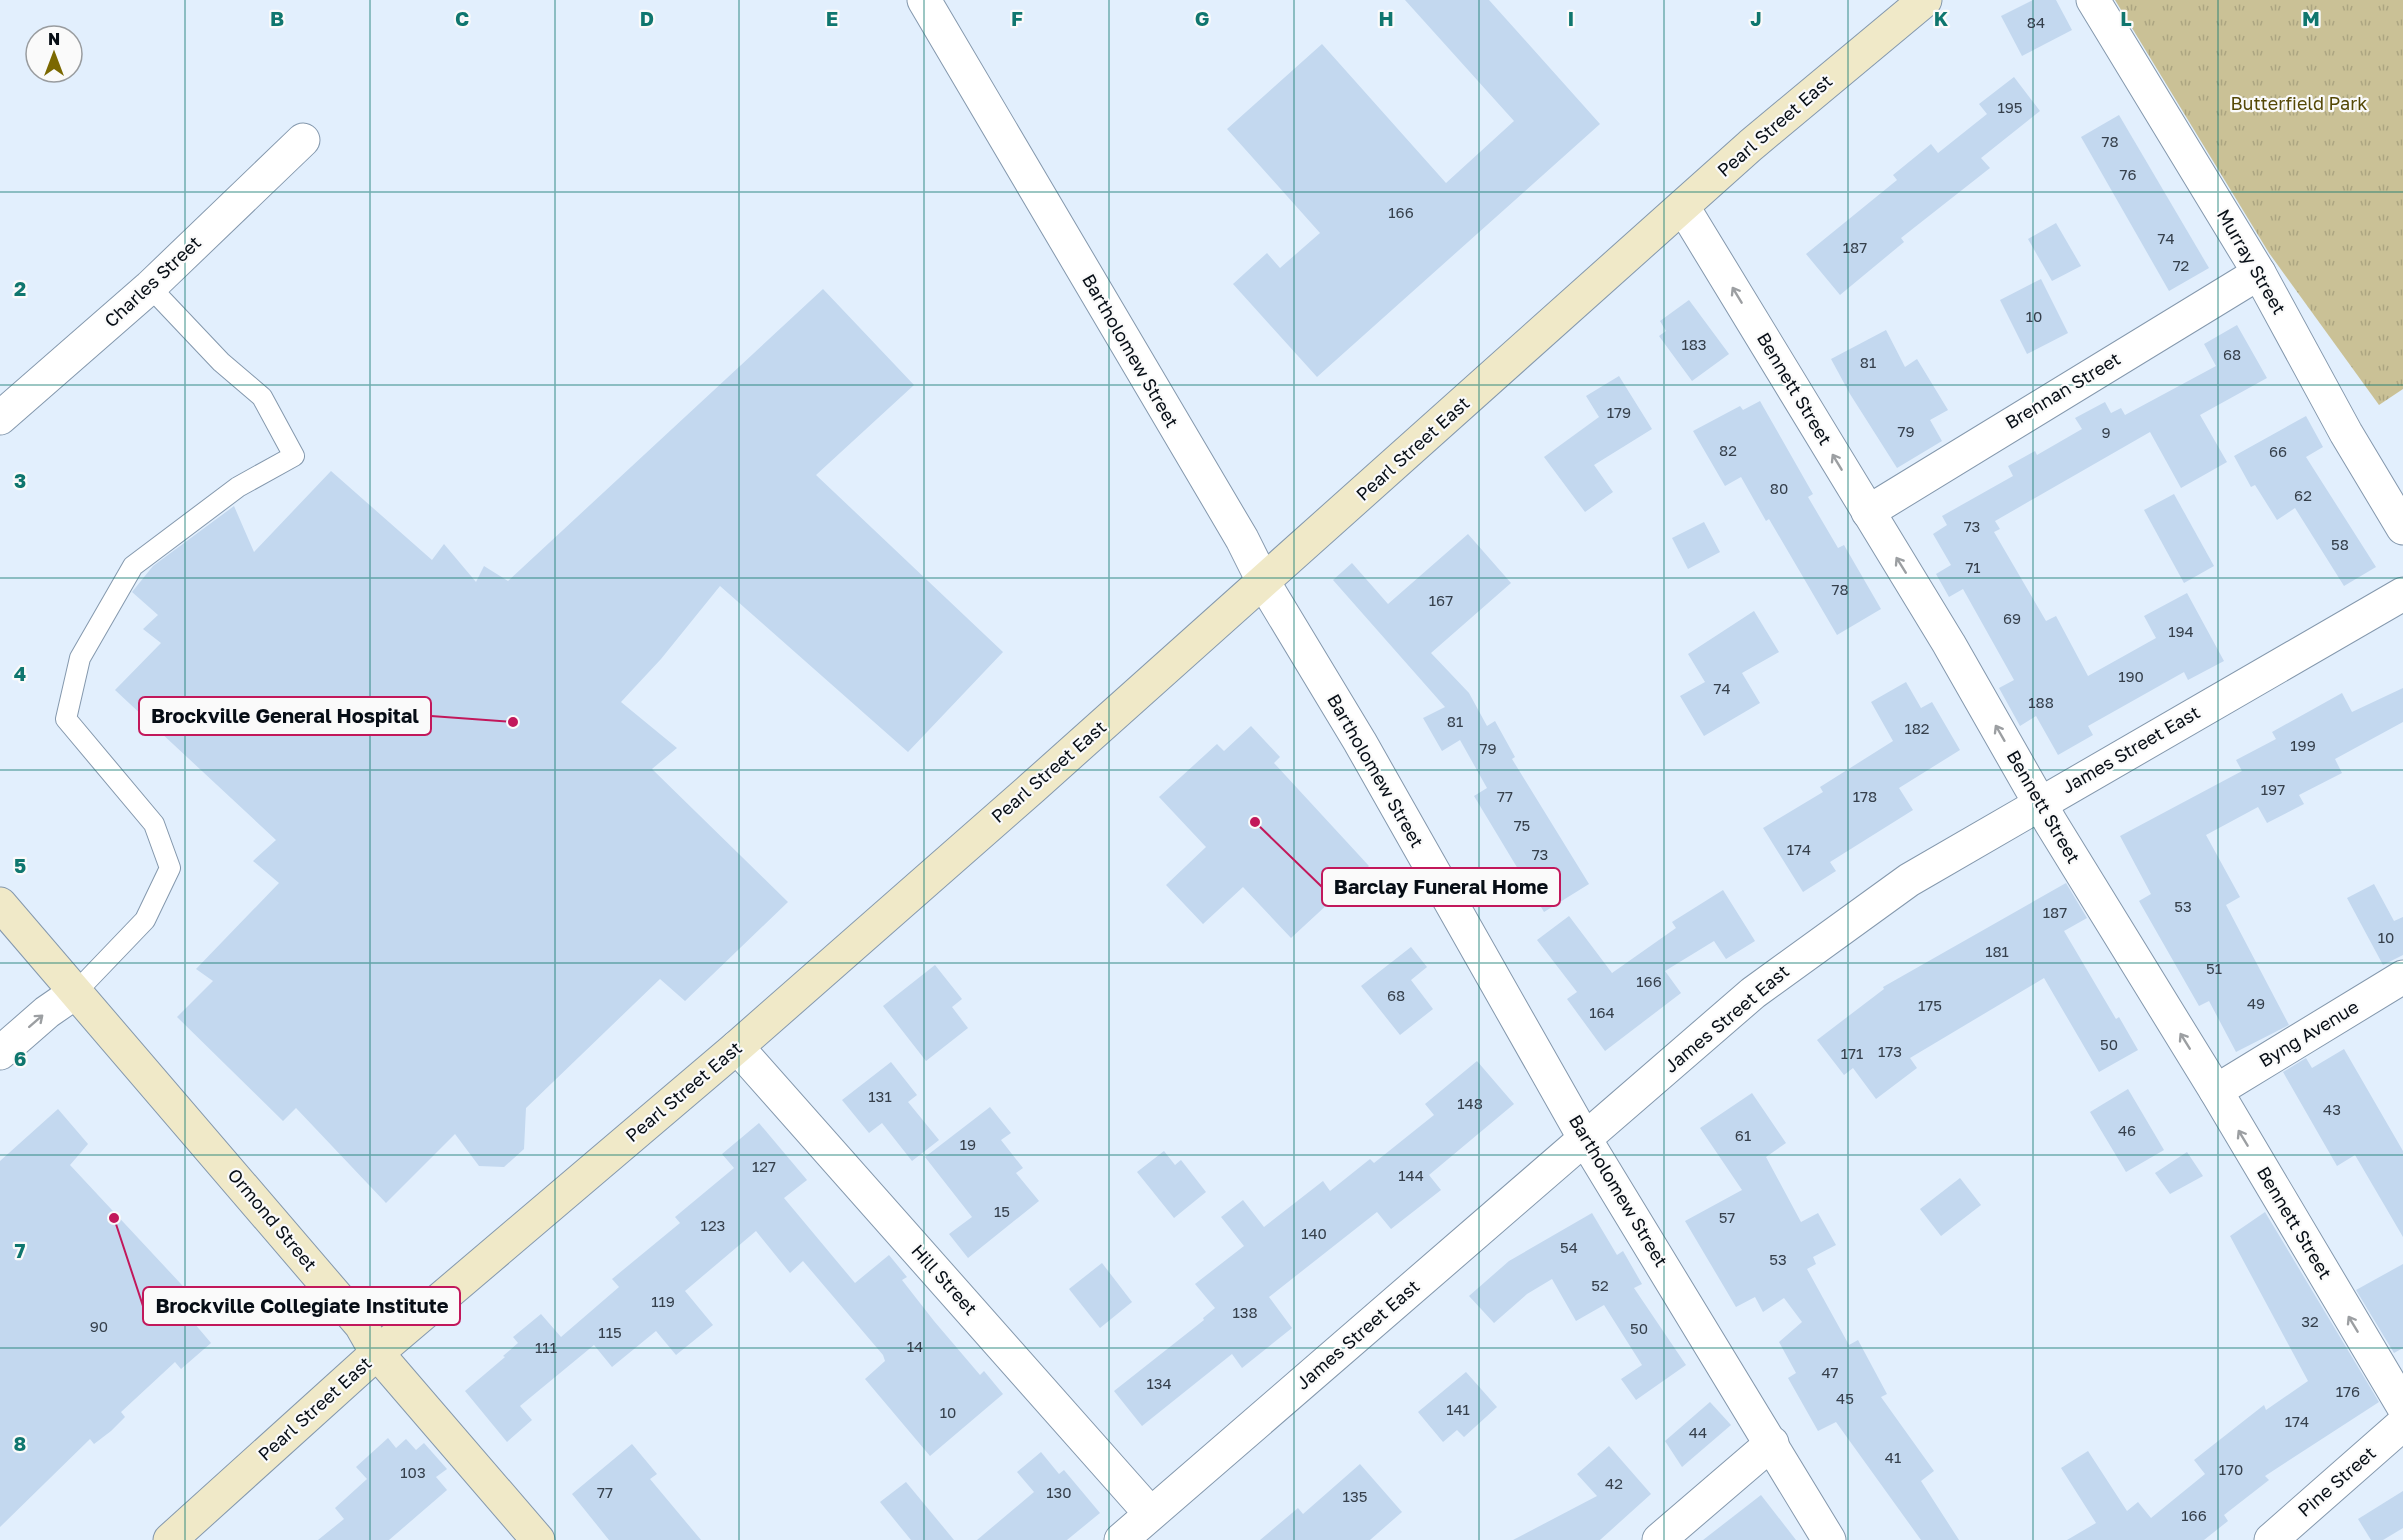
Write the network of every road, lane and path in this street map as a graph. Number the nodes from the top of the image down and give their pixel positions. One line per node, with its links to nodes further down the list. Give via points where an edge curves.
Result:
1 (924, 0): 11 (street, Bartholomew Street, via 1242,539)
2 (1925, 0): 5 (street, Pearl Street East)
3 (2093, 0): 6 (street, Murray Street)
4 (303, 140): 7 (street, Charles Street)
5 (1683, 207): 9 (street, Bennett Street, one-way to 5); 11 (street, Pearl Street East)
6 (2259, 273): 9 (street, Brennan Street); 10 (street, Murray Street)
7 (150, 287): 8 (street, Charles Street); 16 (lane, via 221,362 262,397 294,456 238,487 133,566 80,658 66,719 154,824 170,868 145,920)
8 (0, 418)
9 (1868, 512): 13 (street, Bennett Street, one-way to 9)
10 (2403, 528)
11 (1264, 583): 17 (street, Pearl Street East); 20 (street, Bartholomew Street, via 1371,762)
12 (2403, 594): 13 (street, James Street East)
13 (2039, 802): 19 (street, Bennett Street, one-way to 13); 20 (street, James Street East, via 1909,880 1753,993)
14 (0, 904): 16 (street, Ormond Street)
15 (2403, 977): 19 (street, Byng Avenue)
16 (76, 992): 18 (street, one-way to 16); 21 (street, Ormond Street, via 362,1325)
17 (737, 1047): 21 (street, Pearl Street East); 26 (street, Hill Street)
18 (0, 1053)
19 (2216, 1091): 22 (street, Bennett Street, one-way to 19)
20 (1585, 1139): 25 (street, Bartholomew Street); 26 (street, James Street East)
21 (377, 1353): 27 (street, Pearl Street East); 28 (street, Ormond Street)
22 (2393, 1366): 23 (street, Bennett Street)
23 (2403, 1406)
24 (2403, 1424): 32 (street, Pine Street)
25 (1772, 1443): 30 (street); 31 (street, Bartholomew Street)
26 (1150, 1513): 29 (street, James Street East)
27 (170, 1540)
28 (538, 1540)
29 (1121, 1540)
30 (1659, 1540)
31 (1829, 1540)
32 (2271, 1540)

